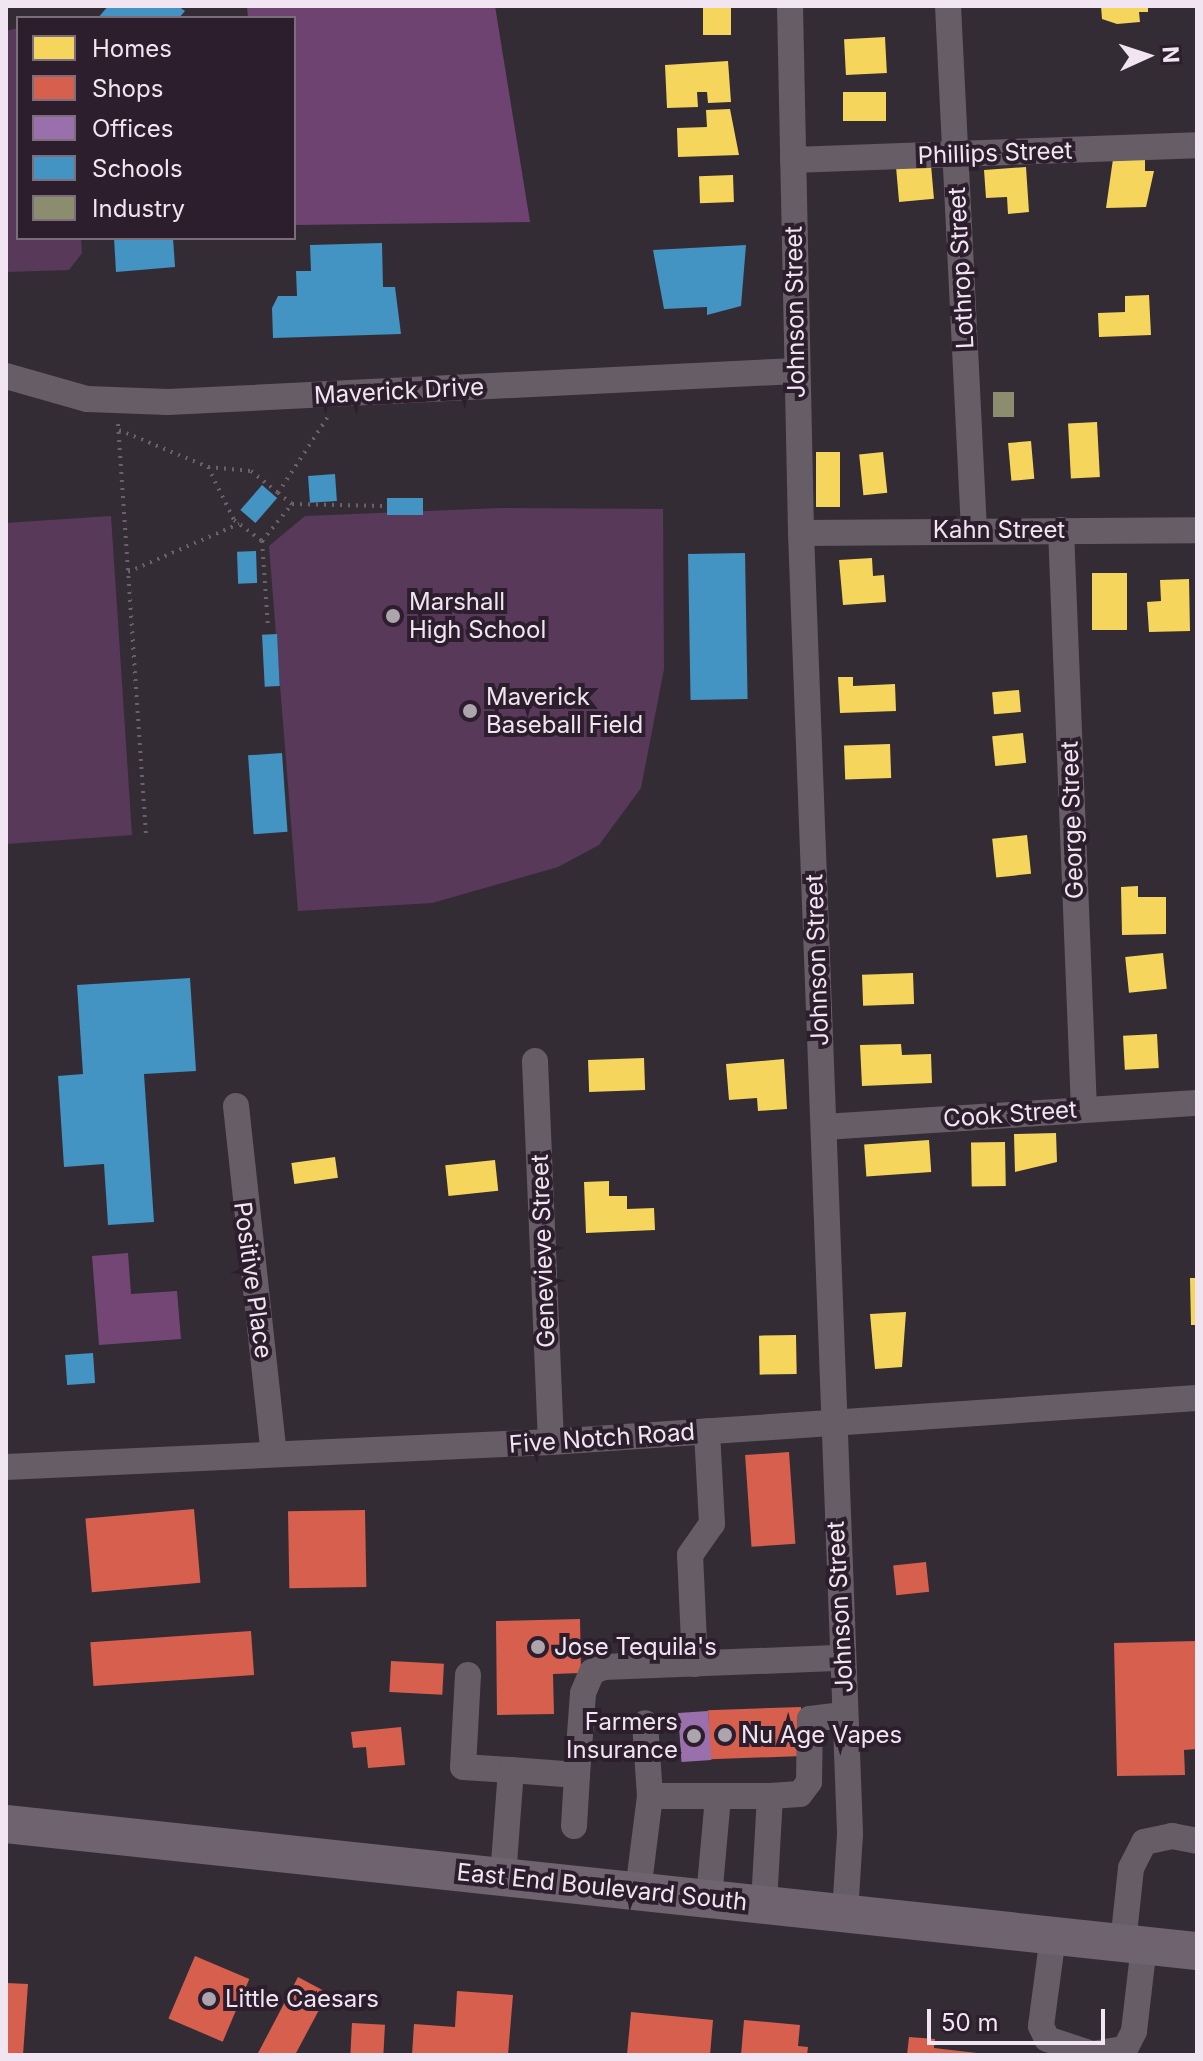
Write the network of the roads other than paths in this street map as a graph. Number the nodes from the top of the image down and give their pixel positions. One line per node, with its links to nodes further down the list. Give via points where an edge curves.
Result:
1 (790, 6): 5 (street, Johnson Street)
2 (948, 6): 4 (street, Lothrop Street)
3 (1197, 145): 4 (street, Phillips Street)
4 (956, 155): 5 (street, Phillips Street); 8 (street, Lothrop Street)
5 (793, 160): 6 (street, Johnson Street)
6 (796, 371): 7 (street, Maverick Drive, via 168,402 87,399); 11 (street, Johnson Street)
7 (6, 376)
8 (974, 530): 9 (street, Kahn Street); 11 (street, Kahn Street)
9 (1061, 530): 10 (street, Kahn Street); 15 (street, George Street)
10 (1197, 530)
11 (801, 533): 16 (street, Johnson Street)
12 (535, 1061): 20 (street, Genevieve Street)
13 (1197, 1103): 15 (street, Cook Street)
14 (236, 1106): 21 (street, Positive Place)
15 (1084, 1110): 16 (street, Cook Street)
16 (824, 1127): 18 (street, Johnson Street)
17 (1197, 1398): 18 (street, Five Notch Road)
18 (833, 1421): 19 (street, Five Notch Road); 23 (street, Johnson Street)
19 (707, 1431): 20 (street, Five Notch Road); 24 (street, via 712,1524 690,1555)
20 (551, 1442): 21 (street, Five Notch Road)
21 (274, 1453): 22 (street, Five Notch Road)
22 (6, 1467)
23 (842, 1658): 24 (street); 26 (street, Johnson Street)
24 (695, 1664): 29 (street, via 592,1672 583,1693)
25 (468, 1675): 28 (street, via 463,1767)
26 (845, 1715): 31 (street, via 810,1719 809,1782 800,1794); 40 (street, Johnson Street)
27 (645, 1723): 30 (street)
28 (511, 1770): 29 (street); 36 (street)
29 (577, 1775): 34 (street)
30 (650, 1796): 32 (street); 37 (street)
31 (770, 1796): 32 (street); 39 (street)
32 (718, 1797): 38 (street)
33 (6, 1824): 36 (highway, East End Boulevard South)
34 (574, 1826)
35 (1197, 1841): 42 (street, via 1172,1836 1144,1842 1131,1868)
36 (503, 1876): 37 (highway, East End Boulevard South)
37 (638, 1891): 38 (highway, East End Boulevard South)
38 (709, 1898): 39 (highway, East End Boulevard South)
39 (764, 1904): 40 (highway, East End Boulevard South)
40 (845, 1913): 41 (highway, East End Boulevard South)
41 (1053, 1936): 42 (highway, East End Boulevard South); 42 (street, via 1041,2026 1047,2039 1092,2054 1125,2049 1134,2031)
42 (1134, 1944): 43 (highway, East End Boulevard South)
43 (1197, 1951)

